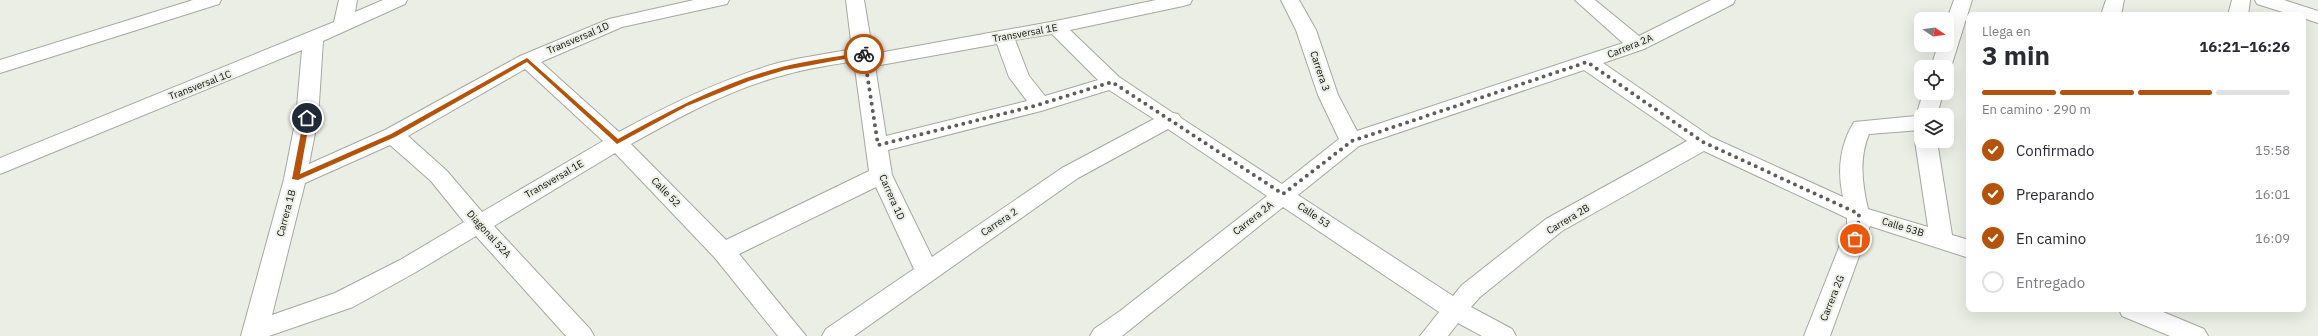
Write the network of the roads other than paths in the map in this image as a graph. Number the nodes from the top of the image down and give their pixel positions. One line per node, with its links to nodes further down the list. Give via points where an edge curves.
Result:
1 (212, 0): 28 (street)
2 (348, 0): 19 (street)
3 (398, 0): 19 (street, Transversal 1C)
4 (720, 0): 25 (street, Transversal 1D, via 616,23)
5 (854, 0): 24 (street, Carrera 1D)
6 (1183, 0): 20 (street, Transversal 1E)
7 (1290, 0): 34 (street, Carrera 3, via 1306,30 1328,95)
8 (1584, 0): 23 (street)
9 (1726, 0): 23 (street, Carrera 2A)
10 (1963, 0): 26 (street)
11 (2115, 0): 14 (street)
12 (2241, 0): 15 (street)
13 (2264, 0): 16 (street)
14 (2112, 12)
15 (2239, 12)
16 (2300, 12)
17 (2306, 14): 18 (street)
18 (2318, 18)
19 (343, 26): 22 (street, Transversal 1C)
20 (1056, 27): 21 (street, Transversal 1E); 29 (street, Calle 53)
21 (1004, 36): 24 (street, Transversal 1E); 30 (street, via 1019,77)
22 (313, 40): 39 (street, Transversal 1C, via 59,140); 41 (street, Carrera 1B, via 307,118)
23 (1637, 45): 27 (street, Carrera 2A)
24 (864, 58): 35 (street, Transversal 1E, via 784,68 747,80 685,105); 37 (street, Carrera 1D)
25 (527, 60): 33 (street, Transversal 1D); 35 (street, Calle 52)
26 (1943, 60)
27 (1587, 62): 34 (street, Carrera 2A); 36 (street, Calle 53B)
28 (0, 67)
29 (1112, 82): 30 (street); 31 (street, Calle 53)
30 (1040, 104): 37 (street)
31 (1171, 119): 42 (street, Calle 53); 48 (street, Carrera 2, via 1070,173)
32 (1914, 123): 43 (street, via 1862,127 1855,137 1852,187)
33 (393, 135): 41 (street, Transversal 1D); 44 (street, Diagonal 52A, via 439,176)
34 (1352, 141): 42 (street, Carrera 2A)
35 (617, 142): 44 (street, Transversal 1E); 47 (street, Calle 52)
36 (1703, 142): 43 (street, Calle 53B); 49 (street, Carrera 2B, via 1554,225 1471,291)
37 (878, 145): 40 (street, Carrera 1D)
38 (1927, 148): 45 (street)
39 (0, 167)
40 (881, 175): 47 (street); 48 (street, Carrera 1D)
41 (296, 179): 52 (street, Carrera 1B)
42 (1283, 194): 49 (street, Calle 53); 56 (street, Carrera 2A)
43 (1859, 214): 45 (street, Calle 53B); 59 (street, Carrera 2G, via 1851,252)
44 (478, 223): 52 (street, Transversal 1E, via 408,266 344,300); 53 (street, Diagonal 52A)
45 (1941, 239): 46 (street, Calle 53B)
46 (1966, 248)
47 (724, 252): 54 (street, Calle 52)
48 (927, 271): 55 (street, Carrera 2)
49 (1455, 310): 57 (street, Carrera 2B); 58 (street, Calle 53)
50 (2138, 312): 51 (street)
51 (2160, 322): 60 (street)
52 (255, 333)
53 (581, 336)
54 (793, 336)
55 (835, 336)
56 (1103, 336)
57 (1433, 336)
58 (1503, 336)
59 (1817, 336)
60 (2194, 336)

